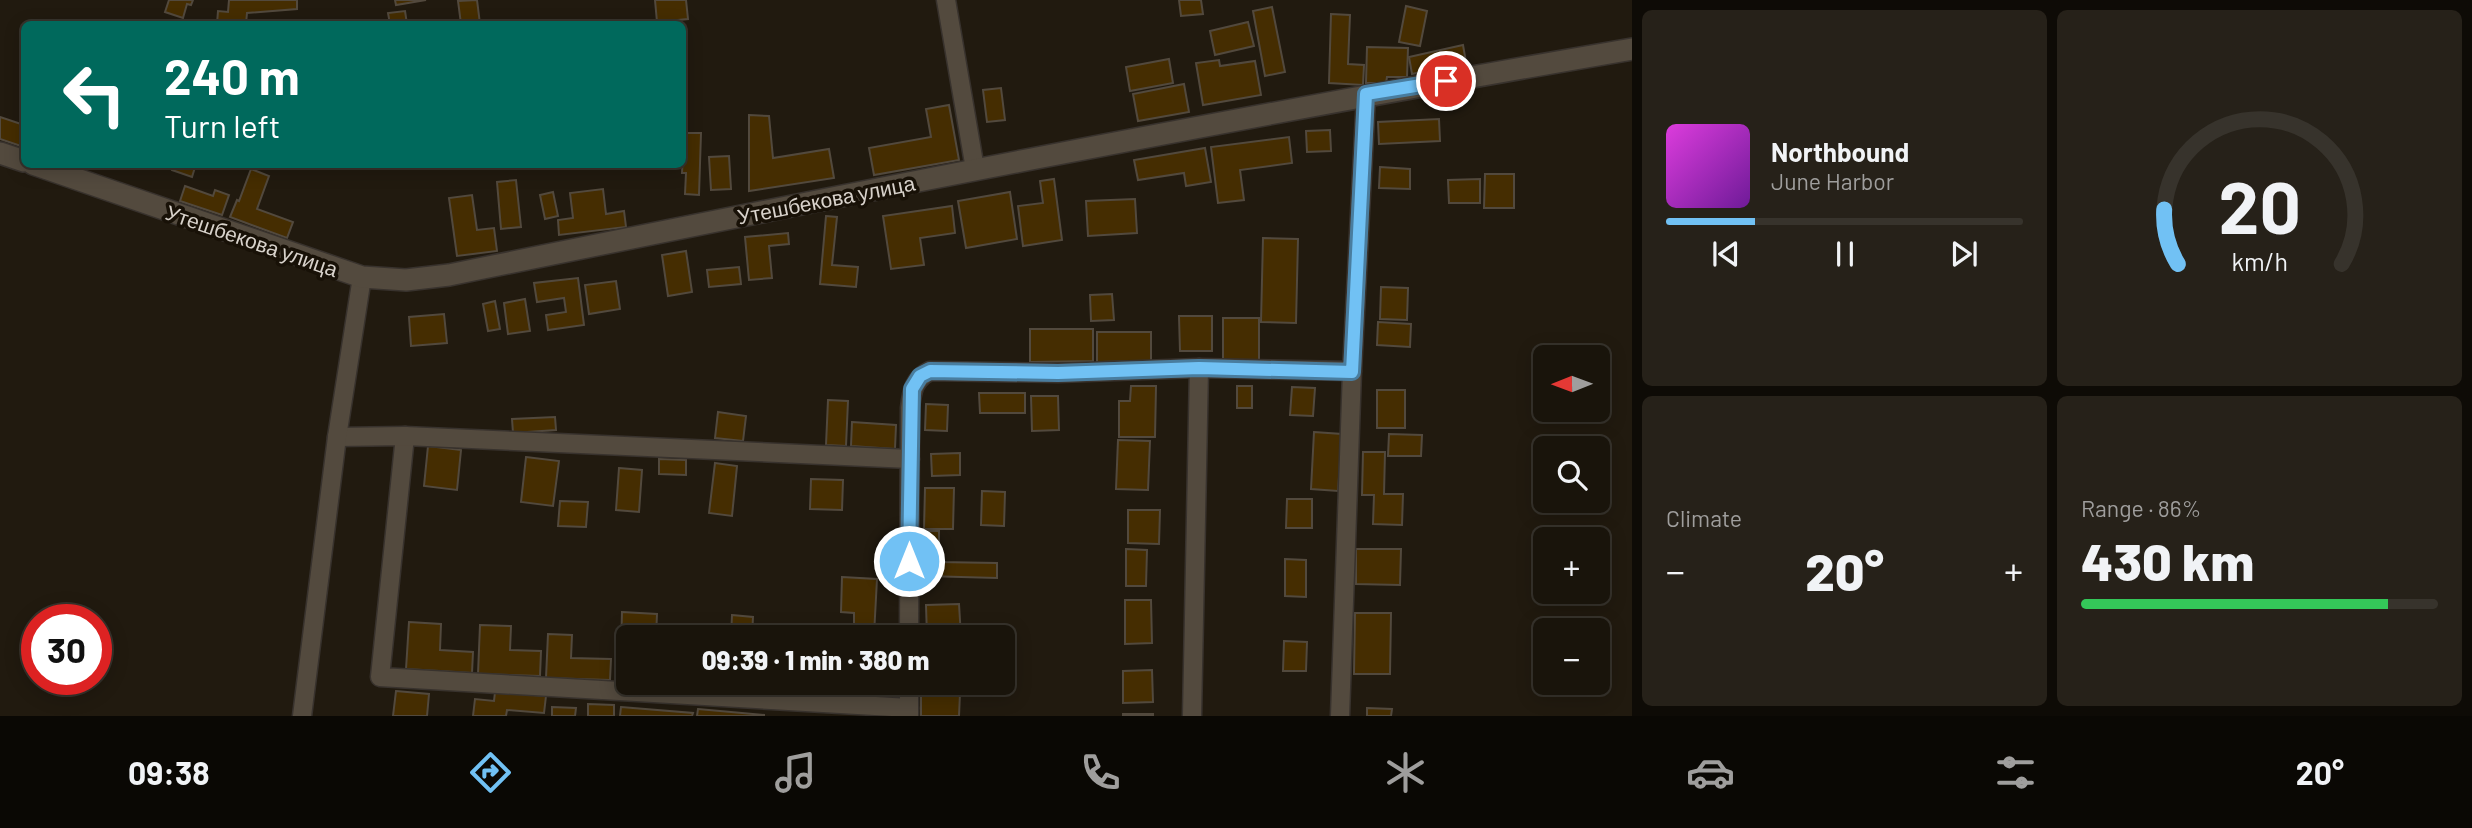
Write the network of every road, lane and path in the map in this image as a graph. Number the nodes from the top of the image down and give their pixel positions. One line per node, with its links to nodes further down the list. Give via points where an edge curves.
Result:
1 (946, 0): 7 (street)
2 (1632, 49): 3 (main road, Утешбекова улица)
3 (1366, 94): 7 (main road, Утешбекова улица); 10 (street)
4 (0, 153): 5 (main road)
5 (21, 161)
6 (45, 168): 8 (main road, Утешбекова улица)
7 (975, 169): 8 (main road, Утешбекова улица, via 449,275 406,280)
8 (362, 277): 11 (street)
9 (1199, 368): 10 (street); 13 (street, via 930,371 920,376 912,389); 17 (street)
10 (1352, 372): 18 (street)
11 (337, 436): 12 (street); 16 (street)
12 (405, 436): 13 (street); 15 (street, via 380,677)
13 (910, 458): 14 (street)
14 (909, 625)
15 (909, 712)
16 (302, 716)
17 (1192, 716)
18 (1340, 716)

